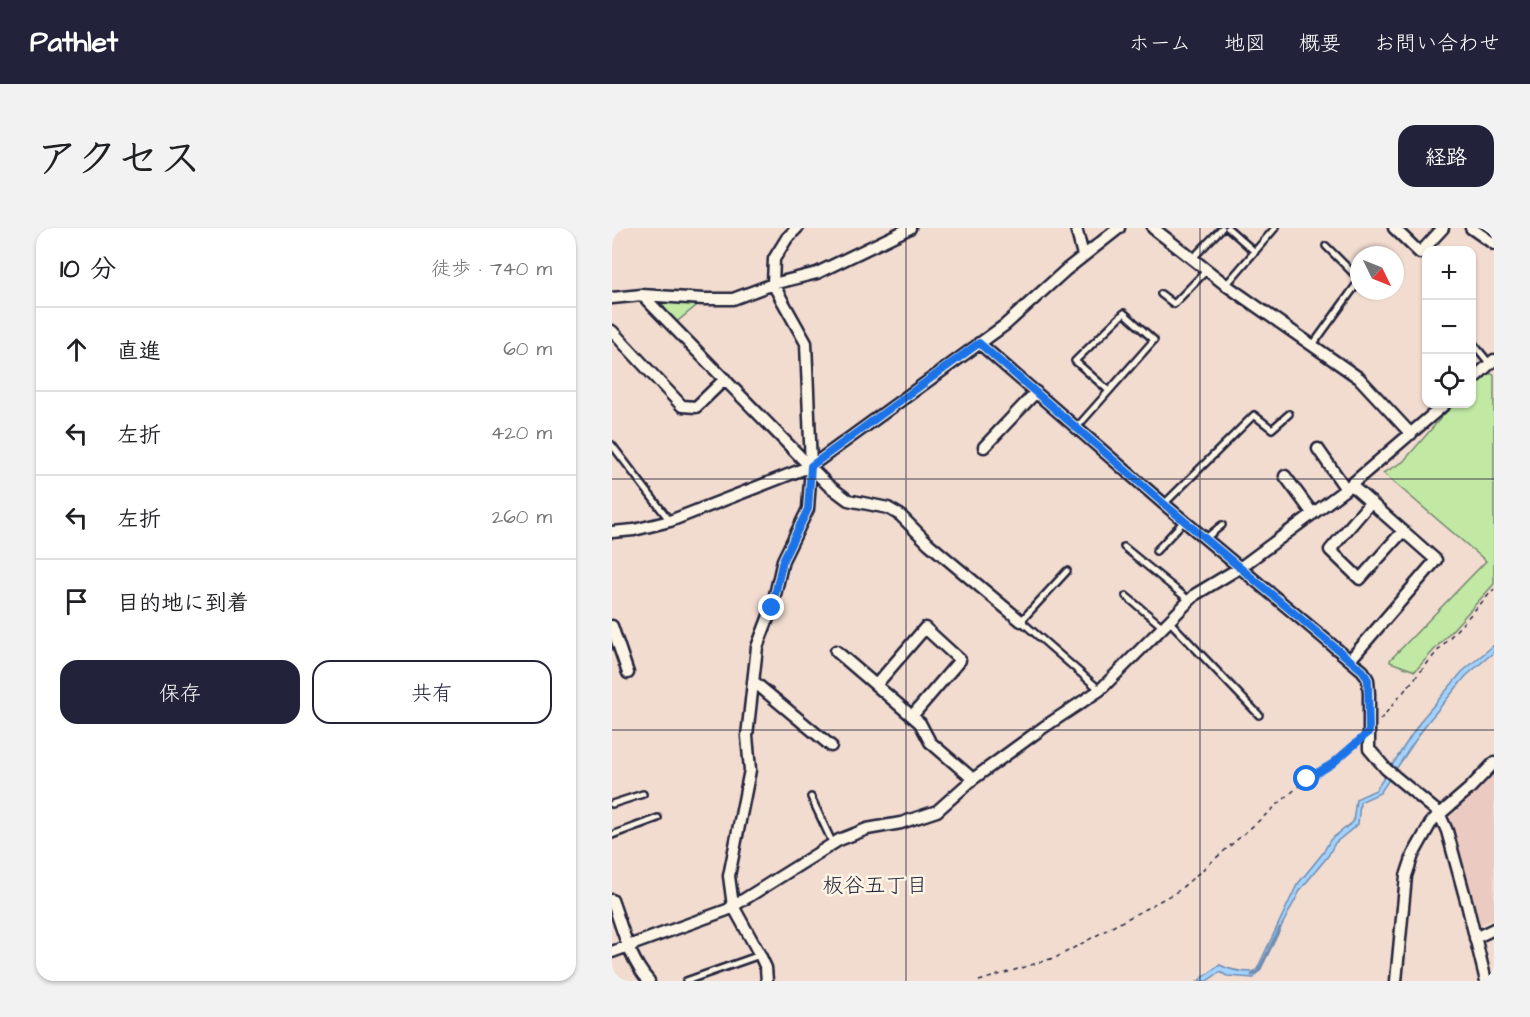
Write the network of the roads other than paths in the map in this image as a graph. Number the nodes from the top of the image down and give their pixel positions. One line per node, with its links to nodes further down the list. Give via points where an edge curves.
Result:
1 (796, 228): 19 (street, via 774,259)
2 (910, 228): 19 (street, via 817,273)
3 (1076, 228): 15 (street)
4 (1119, 228): 15 (street)
5 (1153, 228): 16 (street)
6 (1222, 228): 16 (lane)
7 (1228, 228): 14 (lane)
8 (1275, 228): 14 (lane)
9 (1394, 228): 10 (street, via 1420,253)
10 (1443, 228)
11 (1471, 228): 12 (street)
12 (1494, 244)
13 (1326, 246): 18 (lane)
14 (1255, 252): 20 (lane)
15 (1083, 255): 26 (street, via 1005,325)
16 (1191, 259): 17 (street)
17 (1207, 270): 20 (street); 22 (lane, via 1174,304)
18 (1350, 271)
19 (774, 284): 23 (street, via 733,299); 41 (street, via 806,343)
20 (1226, 285): 27 (street)
21 (1350, 293): 27 (lane)
22 (1161, 294)
23 (642, 295): 24 (street); 31 (street)
24 (612, 298)
25 (612, 331): 31 (street, via 682,406 696,407)
26 (979, 343): 33 (street); 41 (street)
27 (1312, 346): 37 (street, via 1359,378)
28 (1476, 346): 29 (lane)
29 (1492, 362): 30 (street)
30 (1476, 376)
31 (725, 379): 41 (street)
32 (1109, 391): 32 (lane, via 1154,340 1124,313 1075,361); 36 (lane)
33 (1036, 392): 36 (street); 39 (street)
34 (1440, 408): 37 (street)
35 (1288, 414): 45 (lane, via 1272,429 1254,415)
36 (1077, 427): 45 (street)
37 (1411, 434): 43 (street)
38 (612, 445): 48 (lane)
39 (984, 447)
40 (1318, 449): 43 (street)
41 (811, 466): 48 (street); 59 (street, via 848,500 888,508 900,515); 65 (street, via 808,509 783,560 772,608 757,647)
42 (1285, 476): 46 (street)
43 (1349, 487): 44 (street); 46 (street)
44 (1371, 502): 50 (street); 50 (street, via 1329,550 1360,579)
45 (1164, 504): 47 (street)
46 (1313, 514): 55 (street)
47 (1185, 520): 52 (street); 54 (lane)
48 (670, 521): 51 (street)
49 (1222, 525): 52 (lane)
50 (1403, 531): 63 (street, via 1436,560)
51 (612, 532)
52 (1206, 538): 55 (street)
53 (1124, 547): 58 (lane)
54 (1156, 552)
55 (1241, 567): 58 (street); 63 (street)
56 (1067, 571): 59 (lane)
57 (1126, 596): 60 (lane)
58 (1190, 601): 60 (street)
59 (1021, 621): 67 (lane)
60 (1167, 625): 67 (street); 68 (lane)
61 (612, 626): 64 (street)
62 (836, 651): 66 (street)
63 (1350, 660): 76 (street, via 1368,680 1369,749 1390,773)
64 (628, 673)
65 (753, 681): 70 (street); 81 (street, via 747,736 750,770 729,876)
66 (876, 685): 69 (street); 69 (street, via 925,628 960,660)
67 (1101, 690): 72 (street)
68 (1259, 715)
69 (912, 716): 72 (street, via 930,742)
70 (831, 746)
71 (1494, 763): 76 (street)
72 (973, 779): 79 (street, via 937,810 901,823 867,829)
73 (643, 794): 75 (lane)
74 (811, 797): 79 (lane)
75 (612, 804)
76 (1439, 813): 83 (street); 90 (street, via 1424,833 1406,876)
77 (658, 818): 78 (lane)
78 (612, 835)
79 (832, 844): 81 (street)
80 (612, 900): 84 (street)
81 (733, 906): 84 (street); 86 (street)
82 (1494, 929): 83 (street)
83 (1475, 938): 91 (street)
84 (628, 945): 85 (street); 87 (street)
85 (612, 952)
86 (760, 955): 88 (lane); 89 (street)
87 (649, 981)
88 (686, 981)
89 (767, 981)
90 (1396, 981)
91 (1486, 981)

